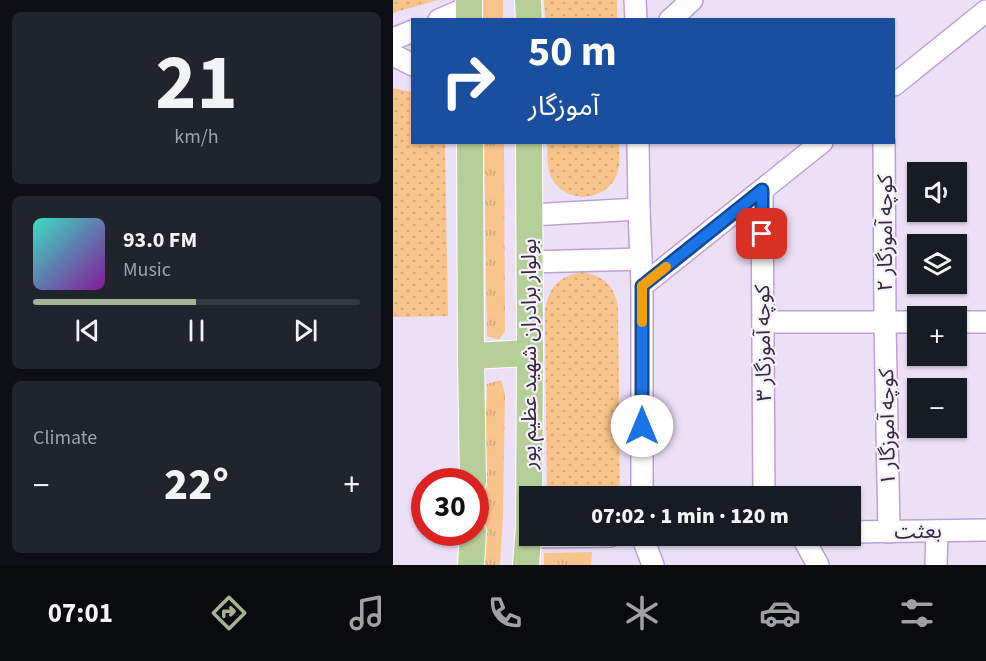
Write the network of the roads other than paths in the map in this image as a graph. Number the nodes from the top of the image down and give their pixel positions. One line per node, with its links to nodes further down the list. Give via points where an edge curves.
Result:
1 (528, 0): 7 (main road)
2 (635, 0): 8 (street)
3 (692, 0): 9 (street)
4 (469, 9): 6 (street)
5 (986, 11): 14 (street)
6 (444, 18)
7 (529, 18)
8 (636, 18)
9 (672, 18)
10 (411, 32): 11 (street)
11 (393, 39)
12 (393, 55): 13 (street)
13 (411, 64)
14 (895, 84)
15 (470, 144): 32 (main road)
16 (529, 144): 22 (main road, بولوار برادران شهید عظیم‌ پور)
17 (638, 144): 21 (street)
18 (820, 144): 20 (street)
19 (884, 144): 27 (street, کوچه آموزگار ۲)
20 (762, 190): 25 (street); 26 (street, کوچه آموزگار ۳)
21 (639, 209): 22 (street); 23 (street)
22 (530, 214): 24 (main road, بولوار برادران شهید عظیم‌ پور)
23 (641, 259): 24 (street); 25 (street)
24 (530, 262): 31 (main road, بولوار برادران شهید عظیم‌ پور)
25 (642, 286): 35 (street)
26 (763, 322): 27 (street); 36 (street, کوچه آموزگار ۳)
27 (885, 322): 28 (street); 40 (street, کوچه آموزگار ۱)
28 (907, 322)
29 (967, 322): 30 (street)
30 (986, 322)
31 (530, 353): 32 (main road); 34 (main road, بولوار برادران شهید عظیم‌ پور)
32 (471, 356): 33 (main road)
33 (473, 468)
34 (529, 486)
35 (642, 486)
36 (765, 486)
37 (986, 530): 38 (street, بعثت)
38 (937, 531): 40 (street, بعثت); 49 (street)
39 (861, 532): 40 (street, بعثت)
40 (889, 532)
41 (472, 546): 46 (main road)
42 (527, 546): 47 (main road, بولوار برادران شهید عظیم‌ پور)
43 (646, 546): 45 (street)
44 (808, 546): 48 (street)
45 (652, 564)
46 (471, 565)
47 (526, 565)
48 (818, 565)
49 (936, 565)

